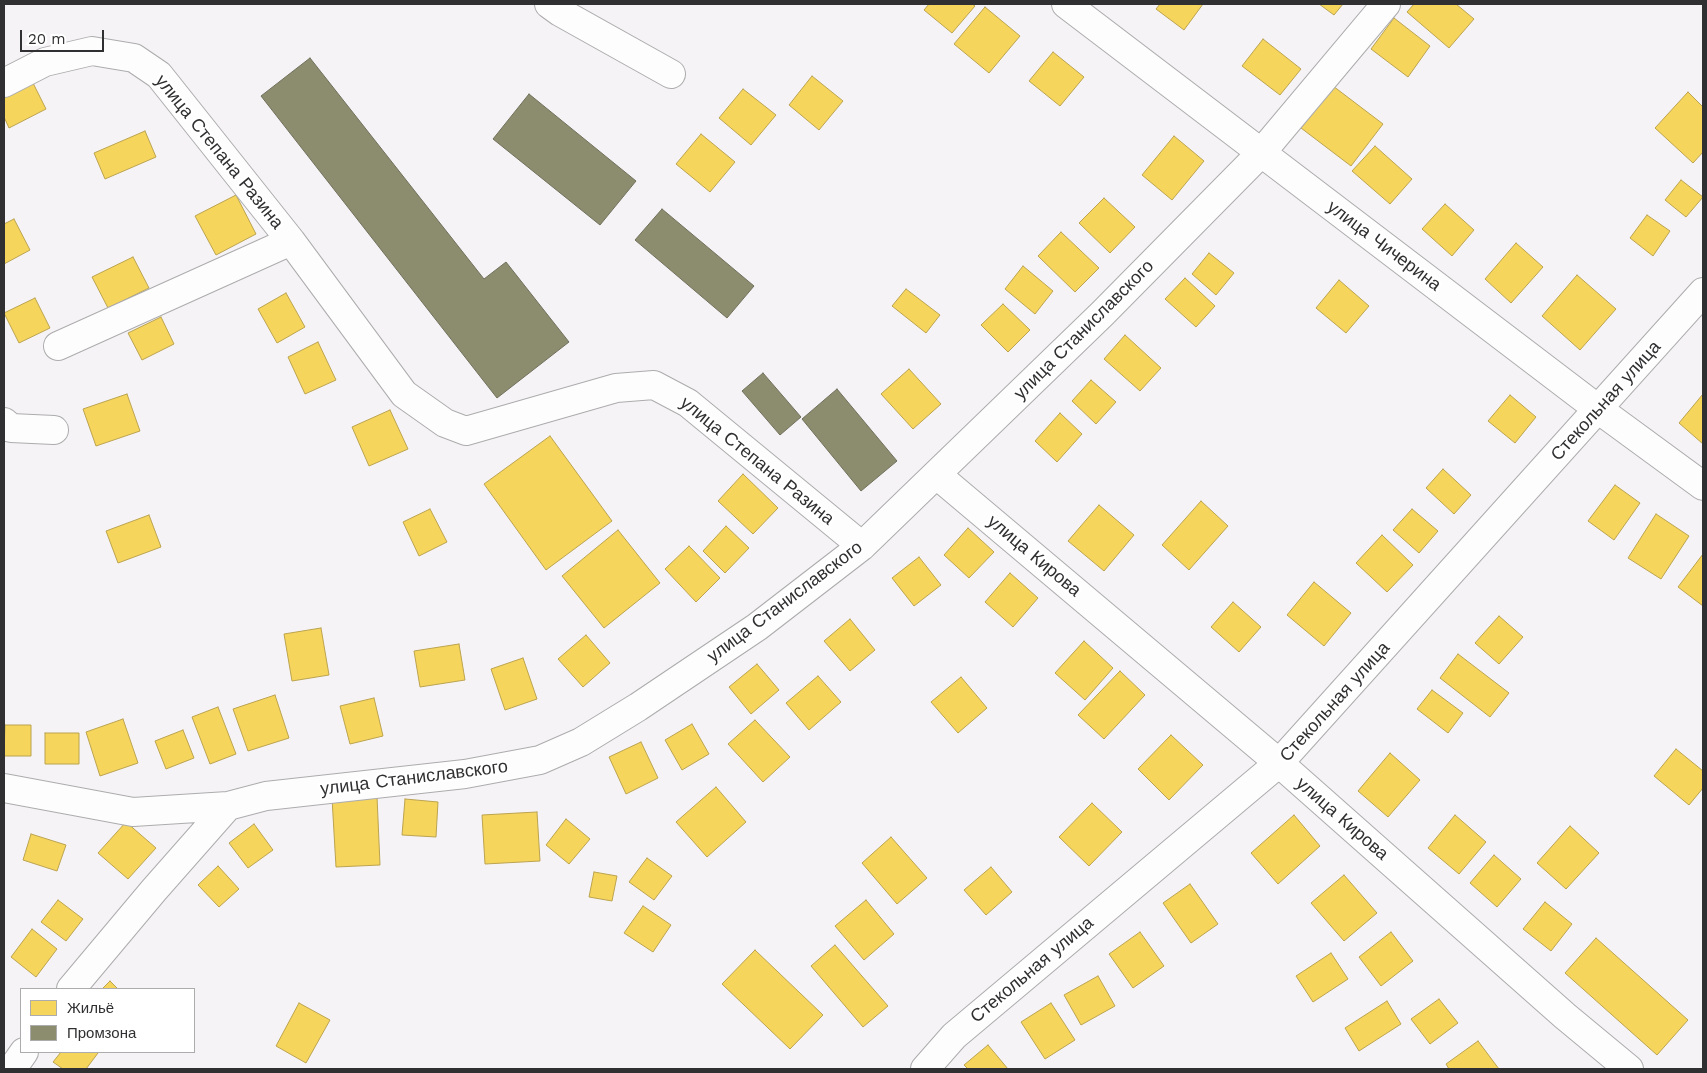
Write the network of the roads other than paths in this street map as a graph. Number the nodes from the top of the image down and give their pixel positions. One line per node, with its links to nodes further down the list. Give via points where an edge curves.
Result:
1 (549, 4): 4 (street)
2 (1066, 4): 6 (street, улица Чичерина)
3 (1386, 4): 6 (street, улица Станиславского)
4 (671, 74)
5 (4, 83): 7 (street, улица Степана Разина, via 45,62 92,51 134,58 159,75)
6 (1261, 153): 10 (street, улица Чичерина); 13 (street, улица Станиславского)
7 (291, 240): 9 (street, улица Степана Разина); 15 (street, улица Степана Разина, via 404,394 445,423 466,430 616,388 654,385 688,403)
8 (1703, 292): 10 (street, Стекольная улица)
9 (58, 346)
10 (1598, 409): 14 (street, улица Чичерина); 16 (street, Стекольная улица)
11 (4, 422): 12 (street, via 12,428)
12 (54, 430)
13 (937, 475): 15 (street, улица Станиславского); 16 (street, улица Кирова)
14 (1703, 486)
15 (862, 546): 18 (street, улица Станиславского, via 757,627 646,702 581,742 540,760 464,774 266,796)
16 (1280, 763): 22 (street, Стекольная улица, via 979,1014 954,1036); 23 (street, улица Кирова)
17 (4, 788): 18 (street, улица Станиславского, via 133,812)
18 (228, 806): 19 (street)
19 (72, 988)
20 (23, 1053): 21 (street)
21 (12, 1069)
22 (926, 1069)
23 (1629, 1069)

